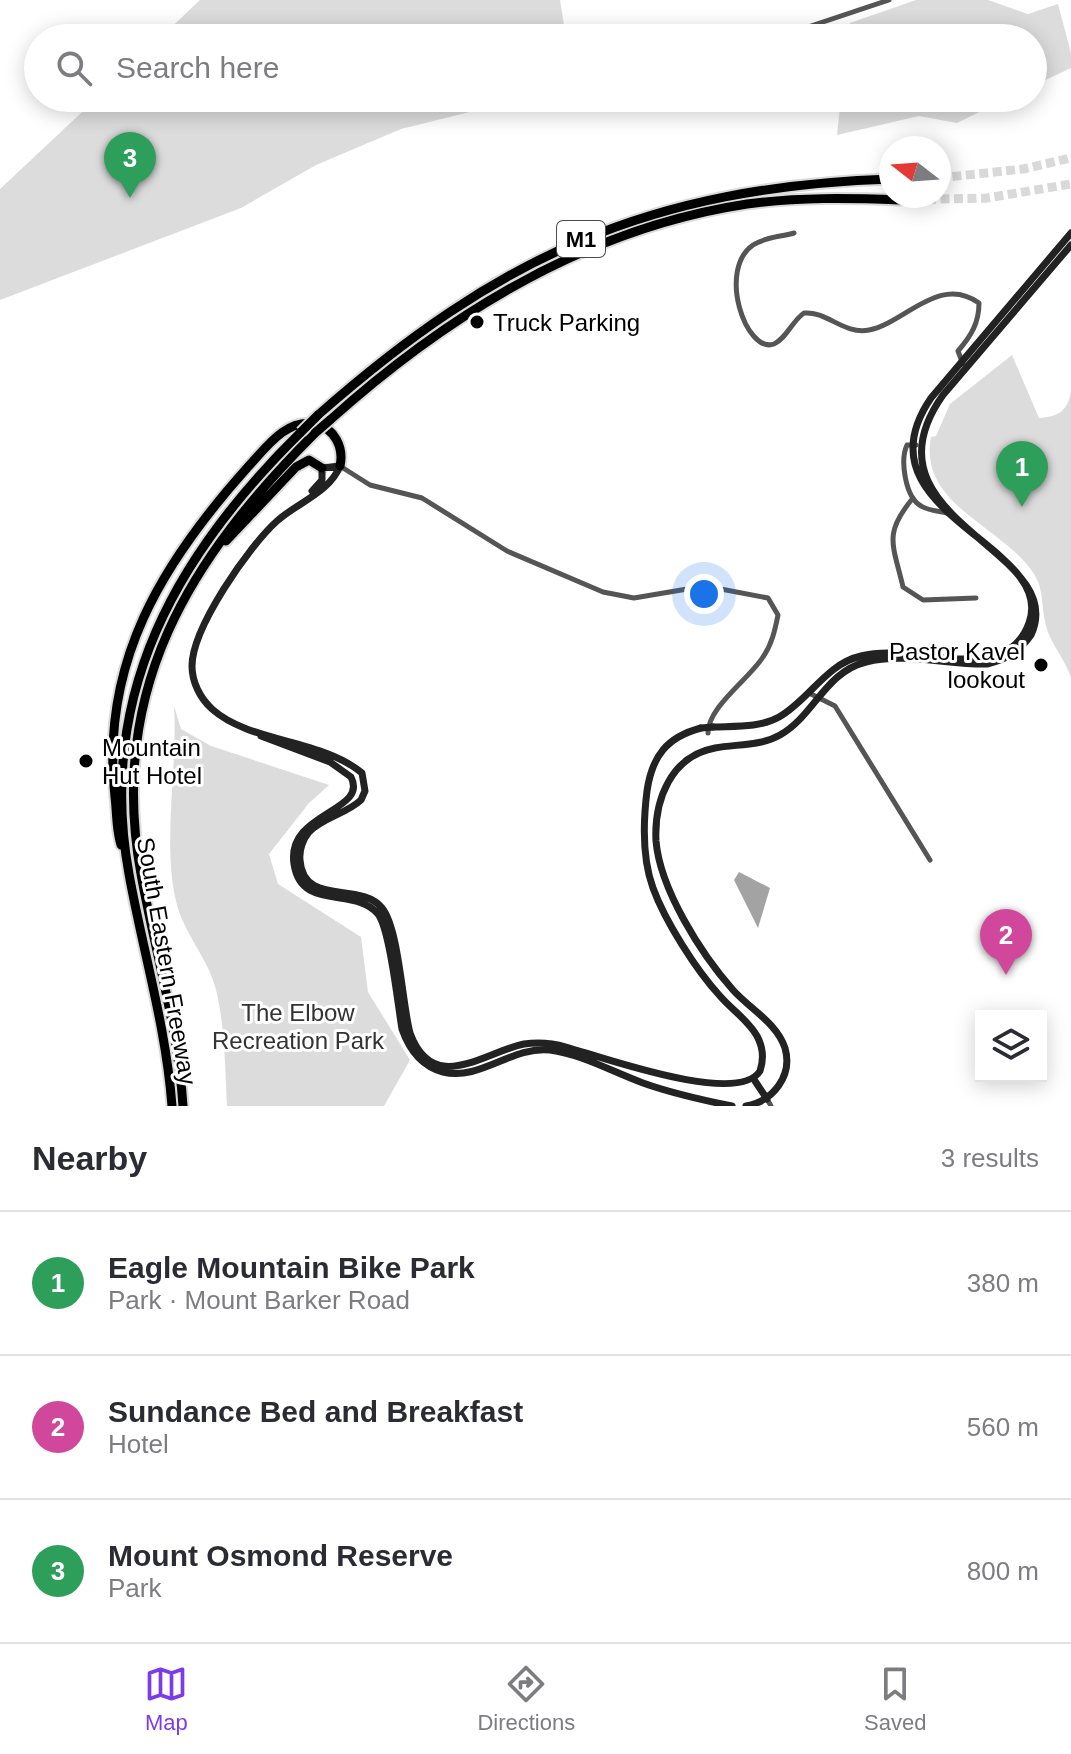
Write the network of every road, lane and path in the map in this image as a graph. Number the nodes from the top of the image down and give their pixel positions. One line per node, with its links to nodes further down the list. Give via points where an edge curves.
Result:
1 (889, 0): 2 (street)
2 (817, 24)
3 (879, 180): 19 (highway, South Eastern Freeway / M1, bridge, via 739,192 649,214 590,236 452,309 318,415 217,523 155,629 135,688 124,749 122,812)
4 (879, 200): 15 (highway, South Eastern Freeway / M1, bridge, via 812,198 674,219 599,244 462,317 315,433 213,549 181,600)
5 (794, 233): 8 (street, via 754,244 736,269 741,312 759,340 776,343 795,319 808,312 864,331 924,300 968,296 979,309 975,329 958,351)
6 (1071, 233): 8 (main road)
7 (1071, 245): 8 (main road)
8 (964, 365): 9 (main road, via 930,414)
9 (917, 444): 12 (street, via 907,445 904,454); 13 (main road, via 923,482); 16 (main road, via 941,496 1031,579 1038,601 1035,630 1003,660 870,661 840,674)
10 (342, 467): 11 (main road); 17 (street, via 378,487 422,498 507,551 603,592 634,598 705,586 773,601 778,615 771,644 711,716); 19 (highway, via 339,445 325,428 303,423 285,430 212,508 153,595 126,662 113,744 118,835); 21 (main road, via 331,482 278,519 245,555 201,633 192,663 198,692 222,716 332,756 362,773 361,800 305,838 300,856 304,875 328,892 367,897 385,911 410,1033 417,1048 435,1062 464,1066 521,1045 542,1043 708,1094)
11 (322, 468): 15 (highway, via 311,461 299,464 248,515 212,560); 25 (main road, via 318,486 268,524 239,559 198,632 188,663 193,689 212,713 330,762 351,777 354,792 349,801 312,821 299,835 293,852 299,879 318,895 363,903 381,919 402,1029 414,1054 431,1067 474,1071 523,1052 552,1051 646,1084)
12 (913, 498): 13 (street, via 926,509); 14 (street, via 894,523 903,587 923,600)
13 (947, 513): 16 (main road, via 1025,584 1032,611 1019,641 977,658 885,652 856,657 834,669)
14 (976, 598)
15 (155, 657): 24 (highway, South Eastern Freeway / M1, via 140,717 134,809 140,872 173,1023)
16 (813, 695): 17 (main road, via 770,721); 18 (street, via 835,706); 22 (main road, via 780,735 693,755 674,773 660,800 656,839 674,901 720,974 771,1026 785,1049 784,1076)
17 (708, 729): 20 (main road, via 682,733 668,743 652,769 646,858 673,926 714,989 760,1042 763,1061)
18 (930, 860)
19 (128, 873): 23 (highway, South Eastern Freeway / M1, via 167,1055)
20 (755, 1081): 21 (main road); 22 (main road)
21 (739, 1094): 22 (main road)
22 (769, 1102): 26 (main road)
23 (170, 1106)
24 (183, 1106)
25 (732, 1106)
26 (746, 1106)

